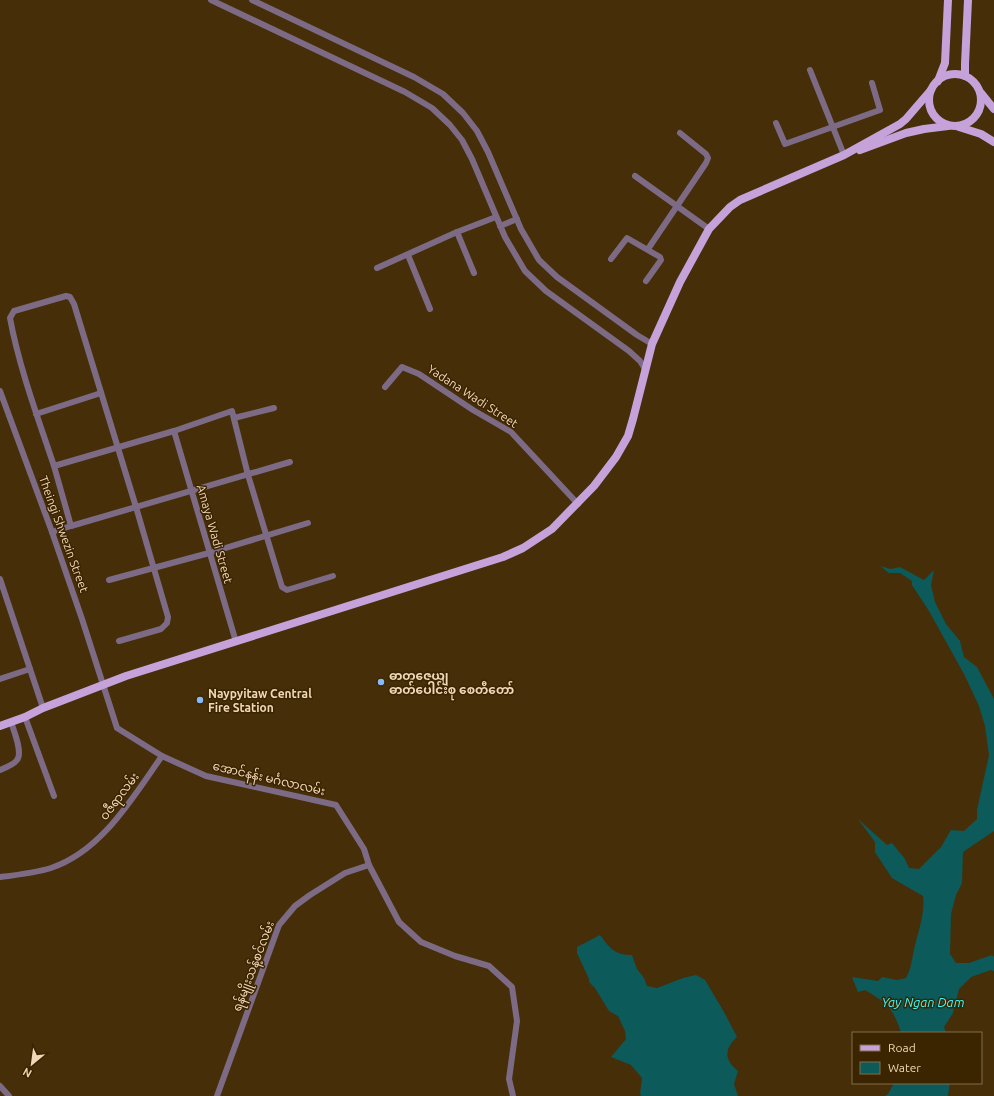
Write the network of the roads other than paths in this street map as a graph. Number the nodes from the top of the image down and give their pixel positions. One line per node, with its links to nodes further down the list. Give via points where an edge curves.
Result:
1 (211, 0): 21 (street, via 405,92 432,108 462,140)
2 (252, 0): 22 (street, via 414,76 443,94 477,130)
3 (948, 0): 7 (main road, via 945,63)
4 (968, 0): 6 (main road)
5 (810, 70): 15 (street)
6 (966, 76): 7 (main road, via 951,74); 10 (main road)
7 (938, 81): 9 (main road)
8 (872, 83): 15 (street, via 880,110)
9 (931, 90): 13 (main road, via 930,108 934,116); 18 (main road, via 906,119)
10 (981, 92): 11 (main road); 14 (main road, via 982,102 975,118)
11 (994, 109)
12 (776, 123): 15 (street, via 785,144)
13 (948, 126): 14 (main road); 18 (main road, via 906,133)
14 (959, 127): 17 (main road, via 981,134)
15 (833, 128): 18 (street)
16 (680, 133): 20 (street, via 708,158)
17 (994, 142)
18 (846, 154): 24 (main road, via 740,200)
19 (635, 176): 20 (street)
20 (677, 205): 24 (street); 26 (street)
21 (496, 217): 23 (street); 25 (street)
22 (517, 219): 23 (street); 33 (street, via 539,260 557,277)
23 (500, 226): 34 (street, via 525,271 546,290 629,351)
24 (709, 228): 33 (main road, via 680,282)
25 (457, 232): 27 (street); 30 (street)
26 (648, 249): 28 (street, via 627,238); 31 (street, via 661,258)
27 (408, 255): 29 (street); 32 (street)
28 (611, 259)
29 (377, 268)
30 (474, 273)
31 (646, 281)
32 (430, 309)
33 (652, 344): 34 (main road)
34 (645, 369): 47 (main road, via 634,420 622,447)
35 (385, 387): 47 (street, Yadana Wadi Street, via 402,367 419,374 511,432)
36 (0, 392): 51 (street, Theingi Shwezin Street)
37 (101, 393): 39 (street); 39 (street, via 70,297 14,311 10,318 13,333); 42 (street)
38 (274, 408): 40 (street)
39 (36, 414): 44 (street)
40 (234, 418): 41 (street, via 232,411); 45 (street)
41 (174, 431): 42 (street); 46 (street, Amaya Wadi Street)
42 (118, 446): 44 (street); 48 (street)
43 (290, 462): 45 (street)
44 (54, 466): 50 (street)
45 (248, 475): 46 (street); 52 (street)
46 (192, 492): 48 (street); 53 (street, Amaya Wadi Street)
47 (578, 504): 59 (main road, via 552,529 523,548 503,557)
48 (136, 507): 50 (street); 54 (street)
49 (308, 524): 52 (street)
50 (71, 526): 51 (street)
51 (52, 532): 62 (street, Theingi Shwezin Street)
52 (267, 536): 53 (street); 55 (street, via 284,589)
53 (209, 553): 54 (street); 59 (street, Amaya Wadi Street)
54 (154, 568): 57 (street); 58 (street, via 168,617 167,623 161,629)
55 (334, 576)
56 (0, 579): 60 (street)
57 (109, 580)
58 (119, 641)
59 (236, 642): 62 (main road)
60 (30, 669): 61 (street); 63 (street)
61 (0, 679)
62 (103, 685): 63 (main road); 67 (street, အောင်နန်း မင်္ဂလာလမ်း, via 117,728)
63 (43, 708): 64 (main road)
64 (26, 717): 65 (main road); 69 (street)
65 (11, 722): 66 (main road); 68 (street, via 20,753 18,760)
66 (0, 726)
67 (162, 756): 70 (street, အောင်နန်း မင်္ဂလာလမ်း, via 206,776 336,804 364,849); 71 (street, ဝဇီရာလမ်း, via 112,825 89,846 52,868)
68 (0, 770)
69 (54, 796)
70 (369, 865): 74 (street, ရန်မျိုးသန့်စင်လမ်း, via 345,873 310,895 295,906 279,925); 75 (street, အောင်နန်း မင်္ဂလာလမ်း, via 400,922 421,942 488,966 512,987 517,1021 508,1079)
71 (0, 877)
72 (0, 1086): 73 (street)
73 (9, 1096)
74 (217, 1096)
75 (513, 1096)

